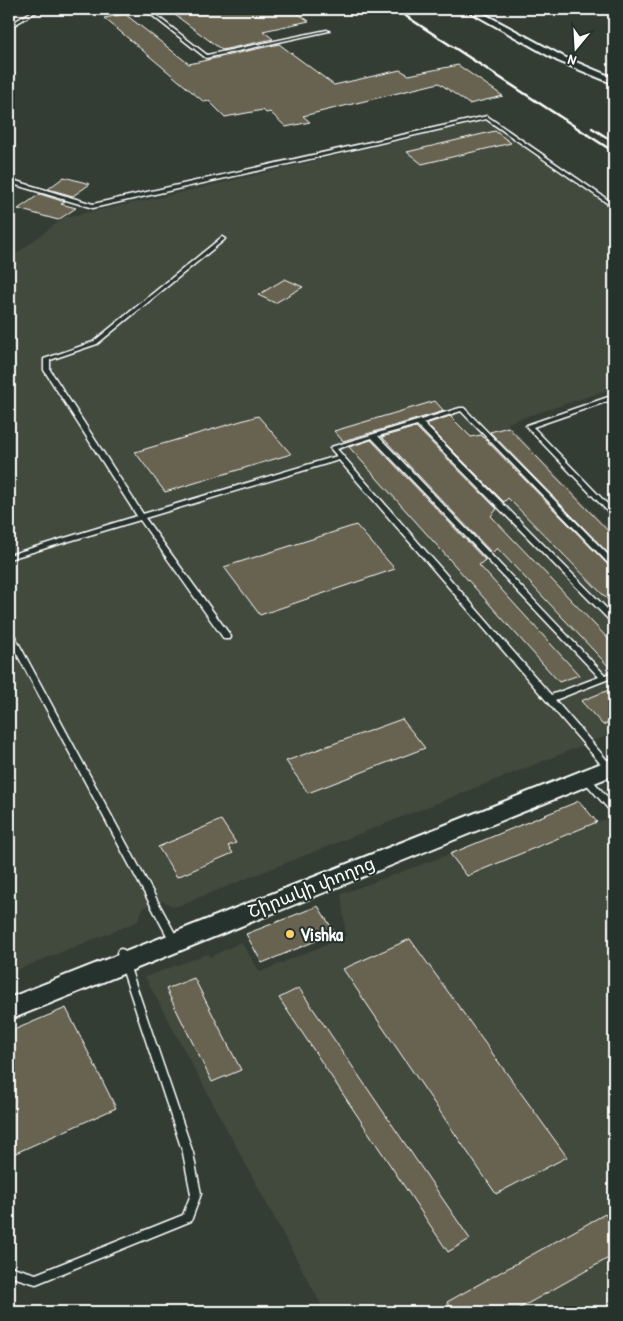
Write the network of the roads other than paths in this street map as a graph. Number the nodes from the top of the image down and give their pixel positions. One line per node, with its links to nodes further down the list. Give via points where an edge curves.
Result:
1 (39, 9): 4 (lane)
2 (146, 9): 5 (lane, via 206,57)
3 (469, 9): 6 (street, via 561,58)
4 (9, 27)
5 (327, 31)
6 (614, 81)
7 (9, 181): 8 (lane, via 93,206 487,117)
8 (614, 206)
9 (222, 239): 15 (lane, via 96,343 47,359 47,370)
10 (614, 397): 14 (lane, via 529,426)
11 (418, 422): 12 (lane); 17 (lane, via 462,409); 18 (lane)
12 (374, 436): 13 (lane, via 333,448); 22 (lane)
13 (341, 457): 15 (lane); 23 (lane)
14 (614, 515)
15 (141, 517): 16 (lane); 20 (lane)
16 (9, 557)
17 (614, 565)
18 (614, 620)
19 (9, 633): 26 (lane)
20 (227, 637)
21 (614, 674): 22 (lane)
22 (604, 678): 23 (lane)
23 (549, 699): 24 (lane)
24 (601, 767): 25 (lane); 26 (main road, Շիրակի փողոց)
25 (614, 810)
26 (173, 938): 27 (main road, Շիրակի փողոց)
27 (123, 958): 28 (main road, Շիրակի փողոց); 29 (main road, Շիրակի փողոց); 30 (lane, via 188,1152 196,1194 186,1218 36,1279)
28 (9, 998)
29 (9, 1009)
30 (9, 1271)

